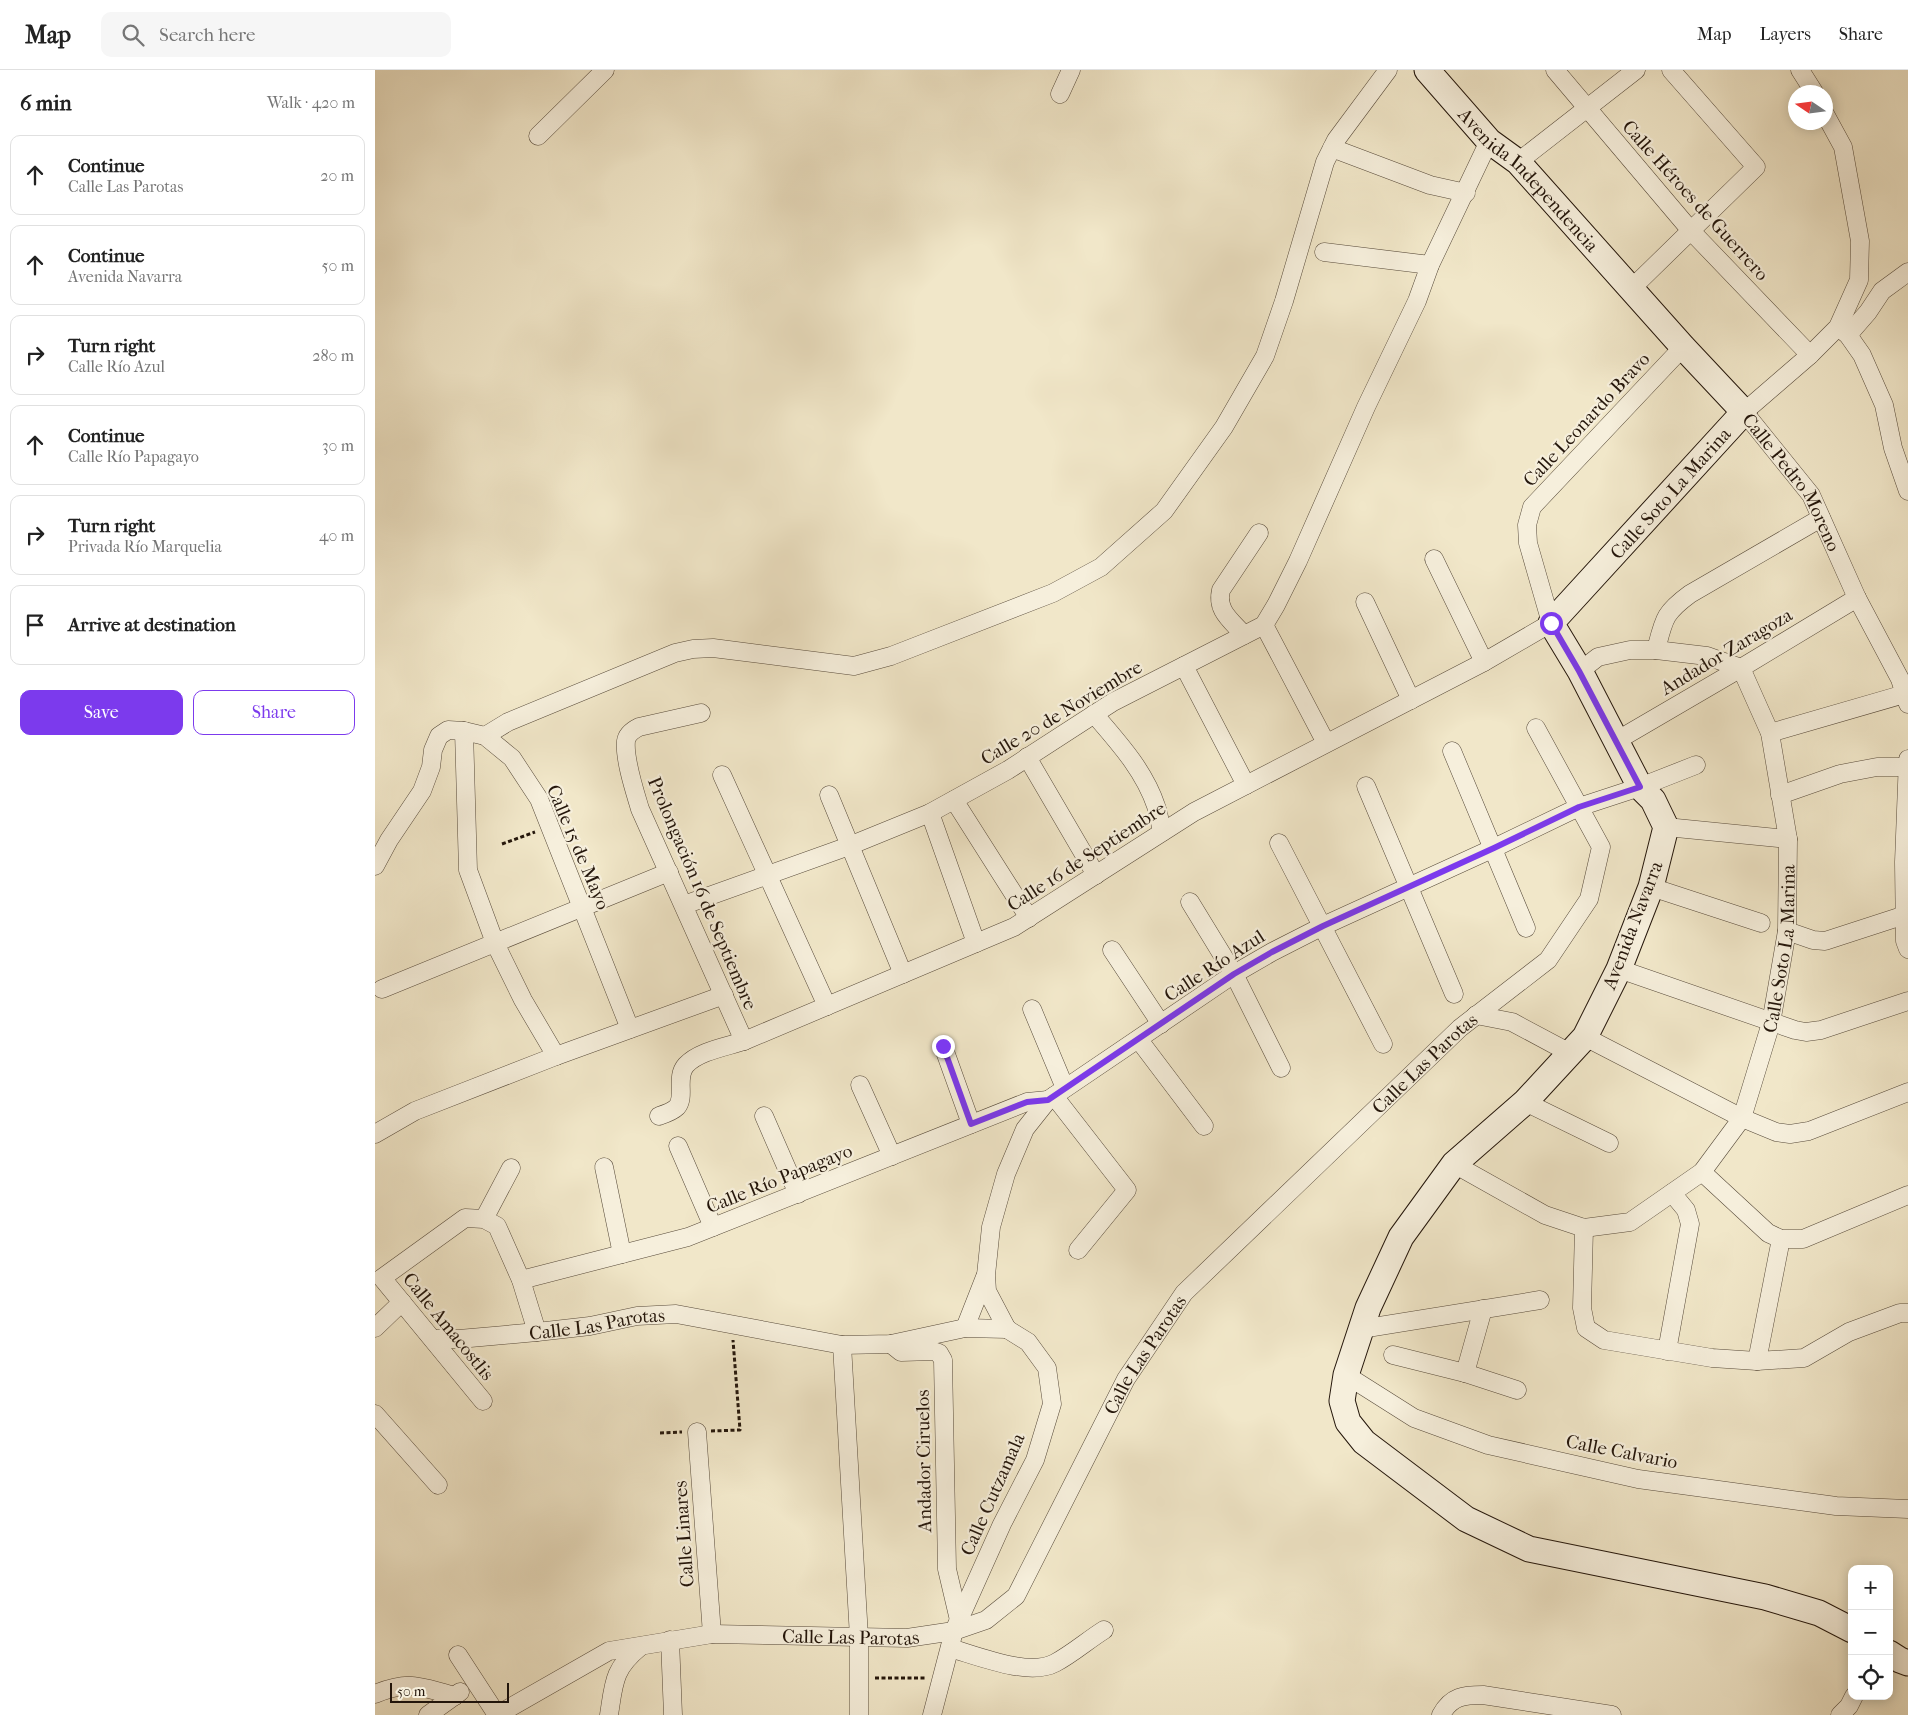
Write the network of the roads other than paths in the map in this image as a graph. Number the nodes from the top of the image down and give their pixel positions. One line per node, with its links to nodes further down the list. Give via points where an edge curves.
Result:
1 (605, 70): 13 (street)
2 (1071, 70): 10 (street)
3 (1387, 70): 15 (street)
4 (1427, 70): 14 (street, Avenida Independencia)
5 (1555, 70): 11 (street, Calle Héroes de Guerrero)
6 (1636, 70): 11 (street)
7 (1671, 70): 18 (street, via 1757,167)
8 (1800, 70): 9 (street)
9 (1810, 85)
10 (1060, 94)
11 (1587, 109): 16 (street); 18 (street, Calle Héroes de Guerrero)
12 (1833, 128): 23 (street, via 1843,146 1860,241 1859,280)
13 (538, 136)
14 (1489, 142): 16 (street, Avenida Independencia); 17 (street)
15 (1332, 148): 17 (street, via 1430,186); 48 (street, via 1265,356 1224,427 1164,511 1101,567 1053,593 870,663 854,666 713,648 675,652 508,722)
16 (1519, 162): 22 (street, Avenida Independencia)
17 (1466, 193): 20 (street)
18 (1692, 232): 22 (street); 25 (street, Calle Héroes de Guerrero)
19 (1324, 252): 20 (street)
20 (1430, 265): 34 (street, via 1417,301 1298,561)
21 (1908, 272): 23 (street, Calle Soto La Marina, via 1882,291 1868,312)
22 (1631, 289): 24 (street, Calle Pedro Moreno)
23 (1843, 331): 25 (street, Calle Soto La Marina); 27 (street, via 1862,355 1884,405 1893,448)
24 (1683, 347): 26 (street, Calle Pedro Moreno); 33 (street, Calle Leonardo Bravo, via 1533,507 1527,525 1528,543)
25 (1810, 355): 26 (street, Calle Soto La Marina)
26 (1745, 412): 28 (street, Calle Pedro Moreno, via 1811,495); 33 (street, Calle Soto La Marina)
27 (1908, 491)
28 (1821, 518): 31 (street, Calle Pedro Moreno); 36 (street, via 1672,607 1663,622)
29 (1259, 533): 35 (street, via 1221,590 1219,601 1223,612)
30 (1434, 559): 37 (street)
31 (1857, 598): 39 (street, Andador Zaragoza); 41 (street, Calle Pedro Moreno)
32 (1365, 602): 42 (street)
33 (1551, 623): 37 (street, Calle 16 de Septiembre); 40 (street)
34 (1264, 625): 35 (street, Calle 20 de Noviembre); 50 (street)
35 (1244, 634): 38 (street, Calle 20 de Noviembre)
36 (1656, 650): 39 (street, via 1707,656); 40 (street, via 1630,650 1598,656)
37 (1484, 662): 42 (street, Calle 16 de Septiembre)
38 (1184, 666): 44 (street, Calle 20 de Noviembre); 57 (street)
39 (1741, 668): 47 (street, Calle Soto La Marina); 49 (street, Andador Zaragoza)
40 (1579, 671): 49 (street)
41 (1907, 697): 47 (street)
42 (1411, 700): 50 (street, Calle 16 de Septiembre)
43 (701, 713): 72 (street, Prolongación 16 de Septiembre, via 639,727 631,731 626,741 630,775 640,809)
44 (1094, 714): 52 (street, Calle 20 de Noviembre); 66 (street, via 1131,758 1149,789)
45 (1536, 728): 63 (street, Calle Las Parotas)
46 (465, 731): 48 (street, Calle 15 de Mayo); 71 (street, Calle 15 de Mayo, via 448,730 439,736 422,791); 86 (street, via 468,870)
47 (1769, 733): 61 (street, Calle Soto La Marina)
48 (485, 736): 79 (street, Calle 15 de Mayo, via 512,758 539,799)
49 (1616, 741): 59 (street)
50 (1326, 744): 57 (street, Calle 16 de Septiembre)
51 (1452, 751): 70 (street)
52 (1027, 757): 62 (street, Calle 20 de Noviembre); 74 (street)
53 (1908, 759): 55 (street)
54 (1696, 765): 59 (street, Calle Río Azul)
55 (1908, 767): 61 (street, via 1877,767 1840,774); 80 (street)
56 (721, 775): 73 (street)
57 (1246, 785): 66 (street, Calle 16 de Septiembre)
58 (1366, 786): 75 (street)
59 (1640, 787): 63 (street, Calle Río Azul); 65 (street, via 1653,800)
60 (829, 795): 69 (street)
61 (1780, 795): 67 (street, Calle Soto La Marina)
62 (954, 800): 64 (street, Calle 20 de Noviembre); 81 (street)
63 (1579, 807): 70 (street, Calle Río Azul); 99 (street, Calle Las Parotas, via 1601,847 1589,899 1548,960)
64 (929, 813): 69 (street, Calle 20 de Noviembre); 87 (street)
65 (1667, 827): 67 (street); 76 (street, Avenida Navarra)
66 (1162, 832): 74 (street, Calle 16 de Septiembre)
67 (1788, 840): 85 (street, Calle Soto La Marina)
68 (1279, 843): 83 (street)
69 (849, 846): 73 (street, Calle 20 de Noviembre); 91 (street)
70 (1494, 848): 75 (street, Calle Río Azul); 84 (street)
71 (375, 866)
72 (669, 872): 78 (street, Prolongación 16 de Septiembre); 79 (street)
73 (767, 875): 78 (street, Calle 20 de Noviembre); 97 (street)
74 (1096, 875): 81 (street, Calle 16 de Septiembre)
75 (1409, 887): 83 (street, Calle Río Azul); 94 (street)
76 (1651, 887): 82 (street); 90 (street, Avenida Navarra)
77 (1191, 902): 92 (street)
78 (684, 905): 95 (street, Prolongación 16 de Septiembre)
79 (582, 908): 86 (street); 102 (street, Calle 15 de Mayo)
80 (1905, 915): 85 (street, via 1825,941); 88 (street)
81 (1029, 918): 87 (street, Calle 16 de Septiembre)
82 (1761, 923)
83 (1323, 926): 92 (street, Calle Río Azul); 105 (street)
84 (1527, 928)
85 (1787, 931): 100 (street, Calle Soto La Marina)
86 (495, 943): 93 (street); 108 (street)
87 (976, 943): 91 (street, Calle 16 de Septiembre)
88 (1908, 949)
89 (1112, 950): 101 (street)
90 (1619, 969): 100 (street); 106 (street, Avenida Navarra)
91 (903, 974): 97 (street, Calle 16 de Septiembre)
92 (1234, 974): 101 (street, Calle Río Azul); 109 (street)
93 (382, 989)
94 (1454, 994)
95 (724, 995): 102 (street); 104 (street, Prolongación 16 de Septiembre)
96 (1908, 1002): 100 (street, via 1821,1030 1806,1032)
97 (827, 1006): 104 (street, Calle 16 de Septiembre)
98 (1032, 1009): 112 (street)
99 (1476, 1015): 106 (street, via 1512,1022); 163 (street, Calle Las Parotas, via 1184,1293 1126,1379 1017,1596 986,1620)
100 (1771, 1023): 116 (street, Calle Soto La Marina)
101 (1161, 1024): 103 (street, Calle Río Azul)
102 (630, 1029): 108 (street)
103 (1139, 1040): 112 (street, Calle Río Azul); 118 (street)
104 (744, 1041): 114 (street, Calle 16 de Septiembre, via 700,1056 686,1066 681,1075 676,1108)
105 (1383, 1044)
106 (1578, 1045): 113 (street, Avenida Navarra); 116 (street)
107 (943, 1046): 117 (street)
108 (556, 1056): 119 (street, via 415,1111)
109 (1281, 1068)
110 (860, 1085): 122 (street)
111 (1908, 1092): 116 (street, via 1809,1131 1790,1134 1776,1132)
112 (1055, 1095): 117 (street, Calle Río Papagayo, via 1027,1102); 134 (street, via 1127,1190); 136 (street, Calle Río Azul, via 1025,1129 1006,1174 991,1227)
113 (1525, 1102): 120 (street); 123 (street, Avenida Navarra)
114 (659, 1116)
115 (765, 1116): 128 (street)
116 (1742, 1118): 126 (street, Calle Soto La Marina)
117 (971, 1124): 122 (street, Calle Río Papagayo)
118 (1203, 1126)
119 (375, 1134)
120 (1609, 1143)
121 (678, 1146): 131 (street)
122 (893, 1156): 128 (street, Calle Río Papagayo)
123 (1454, 1164): 132 (street, via 1545,1215); 145 (street, Avenida Navarra, via 1401,1237 1367,1308)
124 (604, 1167): 135 (street)
125 (511, 1168): 130 (street)
126 (1702, 1172): 127 (street, Calle Soto La Marina); 133 (street, via 1768,1232)
127 (1672, 1193): 132 (street, Calle Soto La Marina, via 1630,1222); 150 (street, via 1686,1210 1690,1224)
128 (797, 1194): 131 (street, Calle Río Papagayo)
129 (1908, 1195): 133 (street, via 1803,1239)
130 (484, 1219): 137 (street, via 497,1226); 139 (street, Calle Amacostlis, via 465,1218 382,1278)
131 (713, 1227): 135 (street, Calle Río Papagayo)
132 (1585, 1228): 150 (street, via 1581,1308 1585,1328 1603,1340)
133 (1781, 1239): 152 (street)
134 (1078, 1250)
135 (622, 1254): 137 (street, Calle Río Papagayo)
136 (986, 1275): 143 (street); 144 (street, Calle Río Azul, via 987,1291)
137 (521, 1280): 146 (street)
138 (1539, 1300): 140 (street)
139 (402, 1302): 142 (street); 147 (street, Calle Amacostlis)
140 (1483, 1309): 145 (street); 153 (street)
141 (1908, 1312): 152 (street, via 1849,1332 1804,1358)
142 (375, 1328)
143 (965, 1328): 144 (street, Calle Las Parotas); 148 (street, Calle Las Parotas)
144 (1007, 1329): 163 (street, Calle Cutzamala, via 1028,1342 1047,1368 1052,1404 1035,1460)
145 (1361, 1329): 154 (street, Avenida Navarra)
146 (537, 1332): 147 (street, Calle Las Parotas, via 459,1340); 149 (street, Calle Las Parotas, via 637,1316 676,1314)
147 (434, 1339): 156 (street, Calle Amacostlis)
148 (891, 1344): 149 (street, Calle Las Parotas); 163 (street, Andador Ciruelos, via 901,1352 933,1351 939,1353 943,1360 947,1569)
149 (842, 1345): 165 (street)
150 (1667, 1351): 152 (street)
151 (1393, 1355): 153 (street)
152 (1757, 1361)
153 (1465, 1373): 155 (street)
154 (1346, 1375): 160 (street, Calle Calvario, via 1415,1418 1488,1445 1638,1478 1836,1506); 161 (street, Avenida Navarra, via 1342,1401 1348,1422 1364,1442 1467,1519 1529,1549 1765,1597 1819,1613)
155 (1517, 1390)
156 (483, 1401)
157 (375, 1414): 159 (street)
158 (697, 1432): 164 (street, Calle Linares)
159 (438, 1485)
160 (1908, 1509)
161 (1848, 1628)
162 (1104, 1630): 163 (street, via 1054,1664 1033,1668 1009,1664)
163 (954, 1633): 165 (street, Calle Las Parotas, via 907,1638); 180 (street, Calle Cutzamala)
164 (711, 1634): 165 (street, Calle Las Parotas); 166 (street, Calle Las Parotas)
165 (859, 1637): 179 (street)
166 (671, 1640): 167 (street, Calle Las Parotas); 178 (street)
167 (640, 1648): 176 (street, via 609,1652); 177 (street, Calle Las Parotas, via 625,1660 614,1681)
168 (458, 1655): 171 (street)
169 (1892, 1655): 170 (street)
170 (1908, 1663)
171 (474, 1681): 173 (street); 176 (street)
172 (375, 1694): 173 (street, via 403,1684)
173 (455, 1696): 175 (street)
174 (1852, 1700): 183 (street)
175 (428, 1715)
176 (497, 1715)
177 (609, 1715)
178 (673, 1715)
179 (859, 1715)
180 (932, 1715)
181 (1441, 1715): 182 (street, via 1461,1696 1483,1695)
182 (1612, 1715)
183 (1840, 1715)

